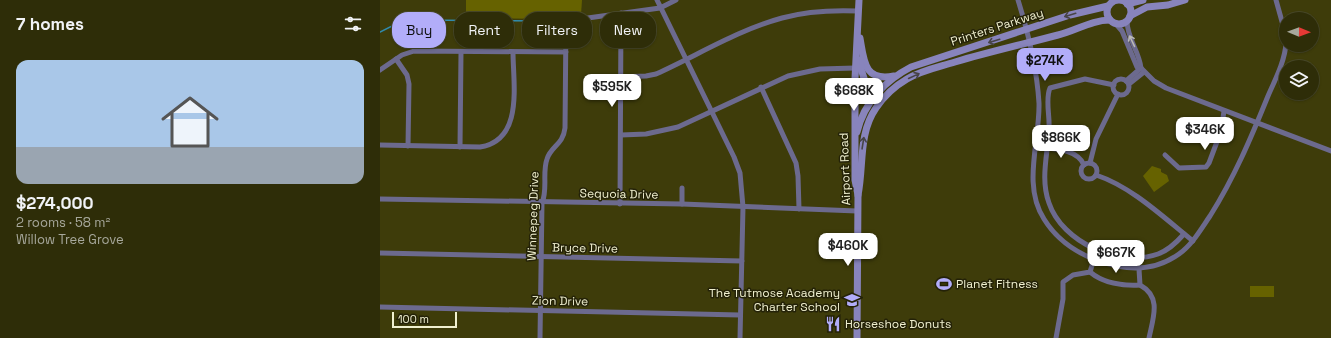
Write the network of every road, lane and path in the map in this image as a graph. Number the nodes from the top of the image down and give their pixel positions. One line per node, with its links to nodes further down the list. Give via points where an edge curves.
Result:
1 (657, 0): 10 (street)
2 (676, 0): 10 (street, Winnepeg Drive)
3 (859, 0): 11 (main road, Airport Road)
4 (1018, 0): 18 (street)
5 (1142, 0): 8 (main road)
6 (1185, 0): 15 (main road, via 1147,7)
7 (1276, 0): 13 (street)
8 (1124, 1): 9 (main road); 15 (main road, via 1130,11)
9 (1111, 3): 16 (main road, via 1107,10); 18 (main road, Printers Parkway, one-way to 18)
10 (660, 8): 12 (street, Winnepeg Drive); 27 (street)
11 (858, 11): 17 (main road, Airport Road); 27 (street, via 813,12 783,17 751,28)
12 (629, 12)
13 (1279, 12)
14 (600, 16): 24 (street, Winnepeg Drive, via 566,22)
15 (1128, 19): 16 (main road); 30 (street, one-way to 15, via 1138,52 1127,30)
16 (1113, 22): 20 (main road, Printers Parkway, via 1096,21 1059,35); 30 (street, via 1122,31 1137,67)
17 (858, 23): 19 (main road, Printers Parkway); 29 (main road, Airport Road)
18 (1026, 31): 20 (street); 31 (main road, Printers Parkway, one-way to 31, via 922,62)
19 (861, 42): 31 (main road, Printers Parkway, via 865,66 871,73 881,78); 34 (main road, via 861,69)
20 (1028, 42): 39 (main road, Printers Parkway, one-way to 20, via 899,84 922,72); 51 (street, via 1038,94)
21 (620, 48): 32 (street)
22 (461, 52): 23 (street); 26 (street, via 414,51); 49 (street)
23 (513, 52): 24 (street); 44 (street, via 512,116 507,129)
24 (566, 52): 46 (street, Winnepeg Drive, via 565,128)
25 (1284, 52): 42 (street)
26 (396, 59): 28 (street); 48 (street, via 409,84)
27 (686, 59): 32 (street, via 656,74); 41 (street)
28 (380, 70)
29 (856, 70): 34 (main road); 36 (street, via 831,68 804,71); 45 (main road, Airport Road)
30 (1143, 70): 33 (street); 40 (street, via 1166,88)
31 (894, 76): 37 (main road, Printers Parkway)
32 (620, 77): 43 (street)
33 (1127, 82): 35 (street, via 1117,80); 38 (street, via 1129,89 1126,94)
34 (866, 84): 37 (main road)
35 (1114, 85): 38 (street, via 1114,90); 52 (street, via 1085,79 1050,88)
36 (761, 87): 41 (street); 66 (street, via 796,162)
37 (877, 93): 39 (main road); 45 (main road, Printers Parkway, via 863,114)
38 (1118, 94): 56 (street, via 1096,139)
39 (883, 99): 60 (main road, Printers Parkway, one-way to 39, via 864,134 875,109)
40 (1224, 111): 42 (street); 55 (street, via 1222,131 1206,167 1179,168)
41 (711, 112): 43 (street, via 663,131); 65 (street, via 740,173)
42 (1257, 124): 54 (street); 69 (street, via 1234,175)
43 (621, 135): 63 (street)
44 (495, 142): 49 (street, via 480,147); 50 (street)
45 (855, 142): 60 (main road, Airport Road, via 855,180)
46 (559, 144): 53 (street); 62 (street, Winnepeg Drive, via 549,153 546,160)
47 (380, 145): 48 (street)
48 (408, 146): 49 (street)
49 (460, 147)
50 (499, 147)
51 (1036, 147): 52 (street); 72 (street, via 1033,182 1042,217 1063,242)
52 (1047, 148): 57 (street, via 1072,154 1082,160); 68 (street, via 1044,179 1049,205 1060,223 1078,239 1110,254 1138,258 1162,253)
53 (564, 149)
54 (1331, 152)
55 (1165, 155)
56 (1090, 163): 57 (street); 58 (street, via 1096,168)
57 (1084, 165): 58 (street, via 1081,172 1085,177 1092,178)
58 (1096, 175): 68 (street, via 1137,198)
59 (682, 188): 64 (street)
60 (858, 195): 67 (main road, Airport Road)
61 (380, 199): 62 (street, Sequoia Drive)
62 (542, 203): 63 (street, Sequoia Drive); 71 (street, Winnepeg Drive)
63 (620, 204): 64 (street, Sequoia Drive)
64 (682, 204): 65 (street, Sequoia Drive)
65 (743, 207): 66 (street, Sequoia Drive); 73 (street)
66 (799, 209): 67 (street, Sequoia Drive)
67 (857, 211): 82 (main road, Airport Road)
68 (1184, 234): 69 (street)
69 (1193, 241): 74 (street, via 1168,260)
70 (380, 253): 71 (street, Bryce Drive)
71 (541, 257): 73 (street, Bryce Drive); 78 (street, Winnepeg Drive)
72 (1094, 259): 74 (street, via 1118,268); 75 (street)
73 (742, 261): 79 (street)
74 (1139, 269): 76 (street)
75 (1090, 272): 76 (street, via 1102,280); 83 (street, via 1073,275 1063,282 1063,299)
76 (1140, 285): 84 (street, via 1148,290 1154,300)
77 (380, 307): 78 (street, Zion Drive)
78 (540, 311): 79 (street, Zion Drive); 80 (street, Winnepeg Drive)
79 (740, 315): 81 (street)
80 (540, 338)
81 (740, 338)
82 (857, 338)
83 (1056, 338)
84 (1149, 338)

